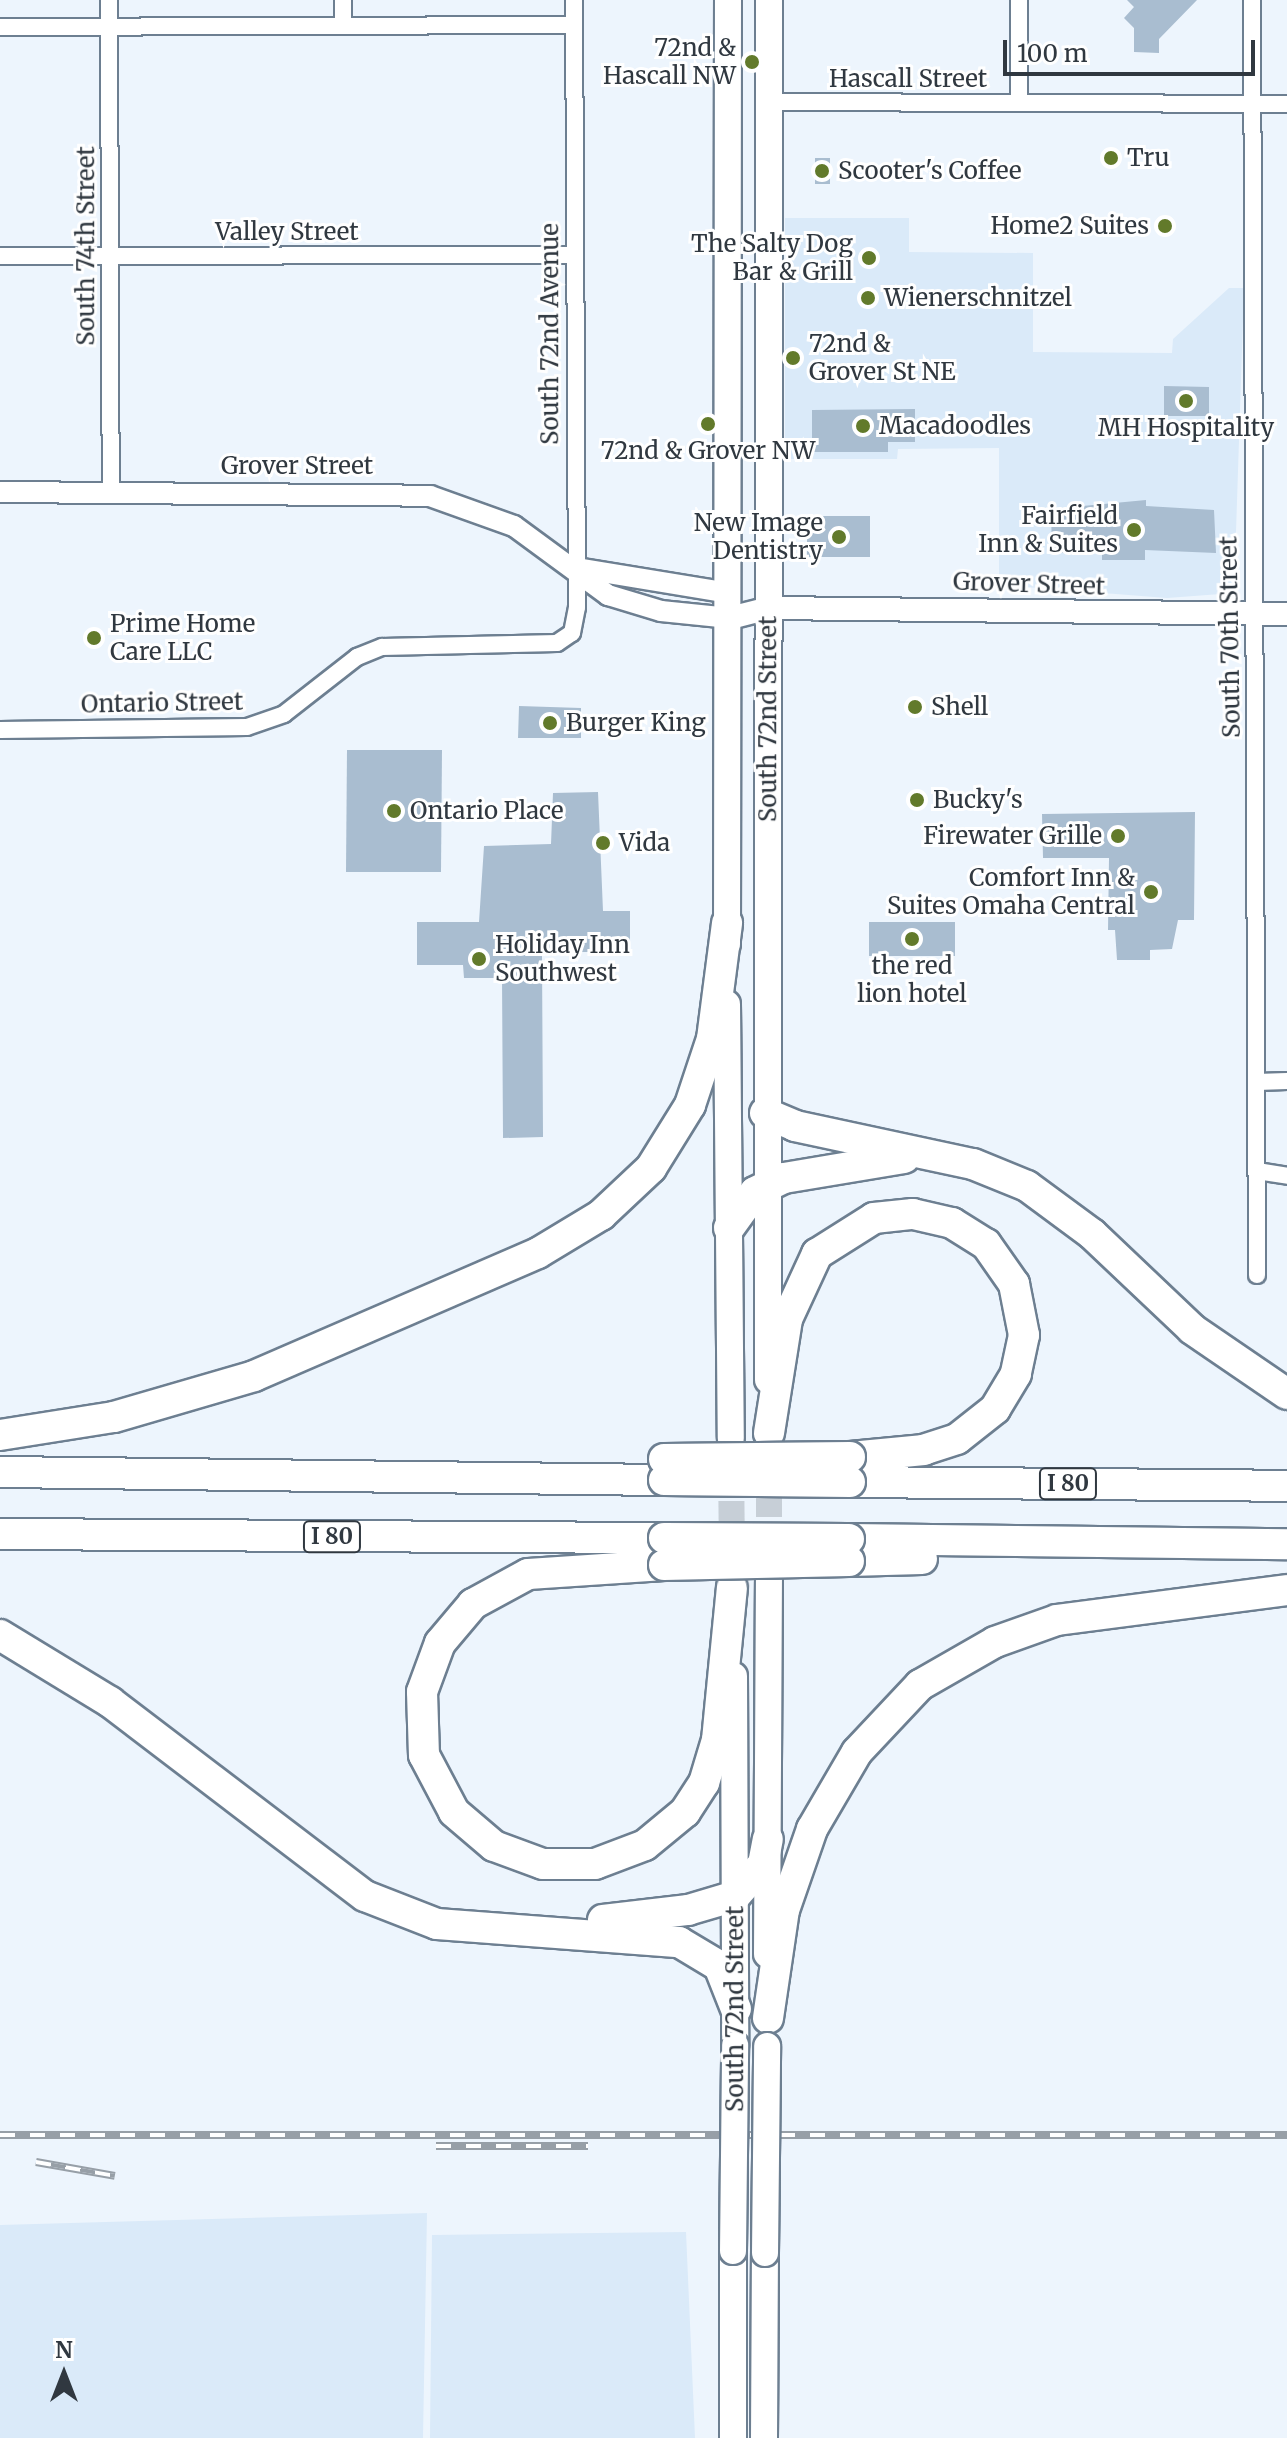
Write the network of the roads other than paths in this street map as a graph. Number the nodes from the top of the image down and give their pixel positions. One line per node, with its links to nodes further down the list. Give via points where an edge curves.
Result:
1 (109, 0): 9 (street, South 74th Street)
2 (343, 0): 10 (street)
3 (574, 0): 8 (street, South 72nd Avenue)
4 (728, 0): 12 (main road, South 72nd Street)
5 (769, 0): 13 (main road, South 72nd Street)
6 (1019, 0): 14 (street)
7 (1252, 0): 15 (street, South 70th Street)
8 (574, 25): 10 (street); 17 (street, South 72nd Avenue)
9 (110, 26): 10 (street); 11 (street); 19 (street, South 74th Street)
10 (343, 26)
11 (0, 27)
12 (728, 66): 13 (main road, via 753,94); 23 (main road, South 72nd Street)
13 (770, 102): 14 (street, Hascall Street); 24 (main road, South 72nd Street)
14 (1019, 103): 15 (street, Hascall Street)
15 (1253, 104): 16 (street, Hascall Street); 25 (street, South 70th Street)
16 (1287, 104)
17 (574, 255): 19 (street, Valley Street); 22 (street, South 72nd Avenue)
18 (0, 256): 19 (street, Valley Street)
19 (110, 256): 21 (street, South 74th Street)
20 (0, 492): 21 (street, Grover Street)
21 (111, 492): 22 (street, Grover Street, via 430,496 504,521)
22 (577, 568): 23 (street, Grover Street); 23 (street, Grover Street, via 608,595 661,611); 27 (street, South 72nd Avenue, via 572,633)
23 (730, 606): 24 (main road, Grover Street); 29 (main road, South 72nd Street)
24 (769, 608): 25 (main road, Grover Street); 32 (main road, South 72nd Street)
25 (1254, 614): 26 (main road, Grover Street); 31 (street, South 70th Street)
26 (1287, 614)
27 (541, 643): 28 (street, Ontario Street, via 382,647 357,657 284,714 247,727)
28 (0, 730)
29 (727, 923): 37 (main road, South 72nd Street); 40 (highway, via 712,1039 690,1105 651,1168 601,1215 538,1253 254,1376 114,1417)
30 (1287, 1081): 31 (street)
31 (1257, 1082): 34 (street, South 70th Street)
32 (765, 1113): 33 (highway, via 795,1126); 36 (main road, South 72nd Street)
33 (946, 1157): 36 (highway, via 825,1166); 39 (highway, via 1000,1173 1049,1199 1192,1329)
34 (1257, 1171): 35 (street); 38 (street, South 70th Street)
35 (1287, 1176)
36 (765, 1186): 37 (highway); 41 (main road, South 72nd Street)
37 (729, 1228): 42 (main road, South 72nd Street)
38 (1257, 1275)
39 (1287, 1394)
40 (0, 1435)
41 (769, 1436): 43 (highway, via 787,1319 817,1254 874,1218 913,1214 952,1223 986,1244 1014,1284 1024,1335 1016,1374 995,1409 957,1439)
42 (731, 1438)
43 (850, 1470): 44 (highway, I 80, bridge); 45 (highway, I 80)
44 (0, 1472)
45 (1287, 1486)
46 (0, 1534): 48 (highway, I 80)
47 (1283, 1544): 48 (highway, I 80, bridge)
48 (664, 1552): 50 (highway, via 528,1574 483,1596 440,1643 422,1692 424,1755 454,1812 494,1846 543,1864 595,1864 645,1845 685,1812 704,1783 717,1740)
49 (769, 1580): 53 (main road, South 72nd Street)
50 (732, 1584): 54 (main road, South 72nd Street)
51 (1287, 1590): 57 (highway, via 1057,1620 995,1642 920,1685 849,1762 812,1829 784,1910)
52 (0, 1635): 55 (highway, via 110,1702 342,1881 389,1908)
53 (768, 1839): 54 (highway, via 763,1864); 57 (main road, South 72nd Street)
54 (735, 1896): 55 (highway, via 688,1910 607,1919); 56 (main road, South 72nd Street)
55 (437, 1924): 56 (highway, via 679,1942 719,1966)
56 (736, 2009): 58 (main road, South 72nd Street, bridge)
57 (767, 2032): 59 (main road, South 72nd Street, bridge)
58 (733, 2438)
59 (764, 2438)

